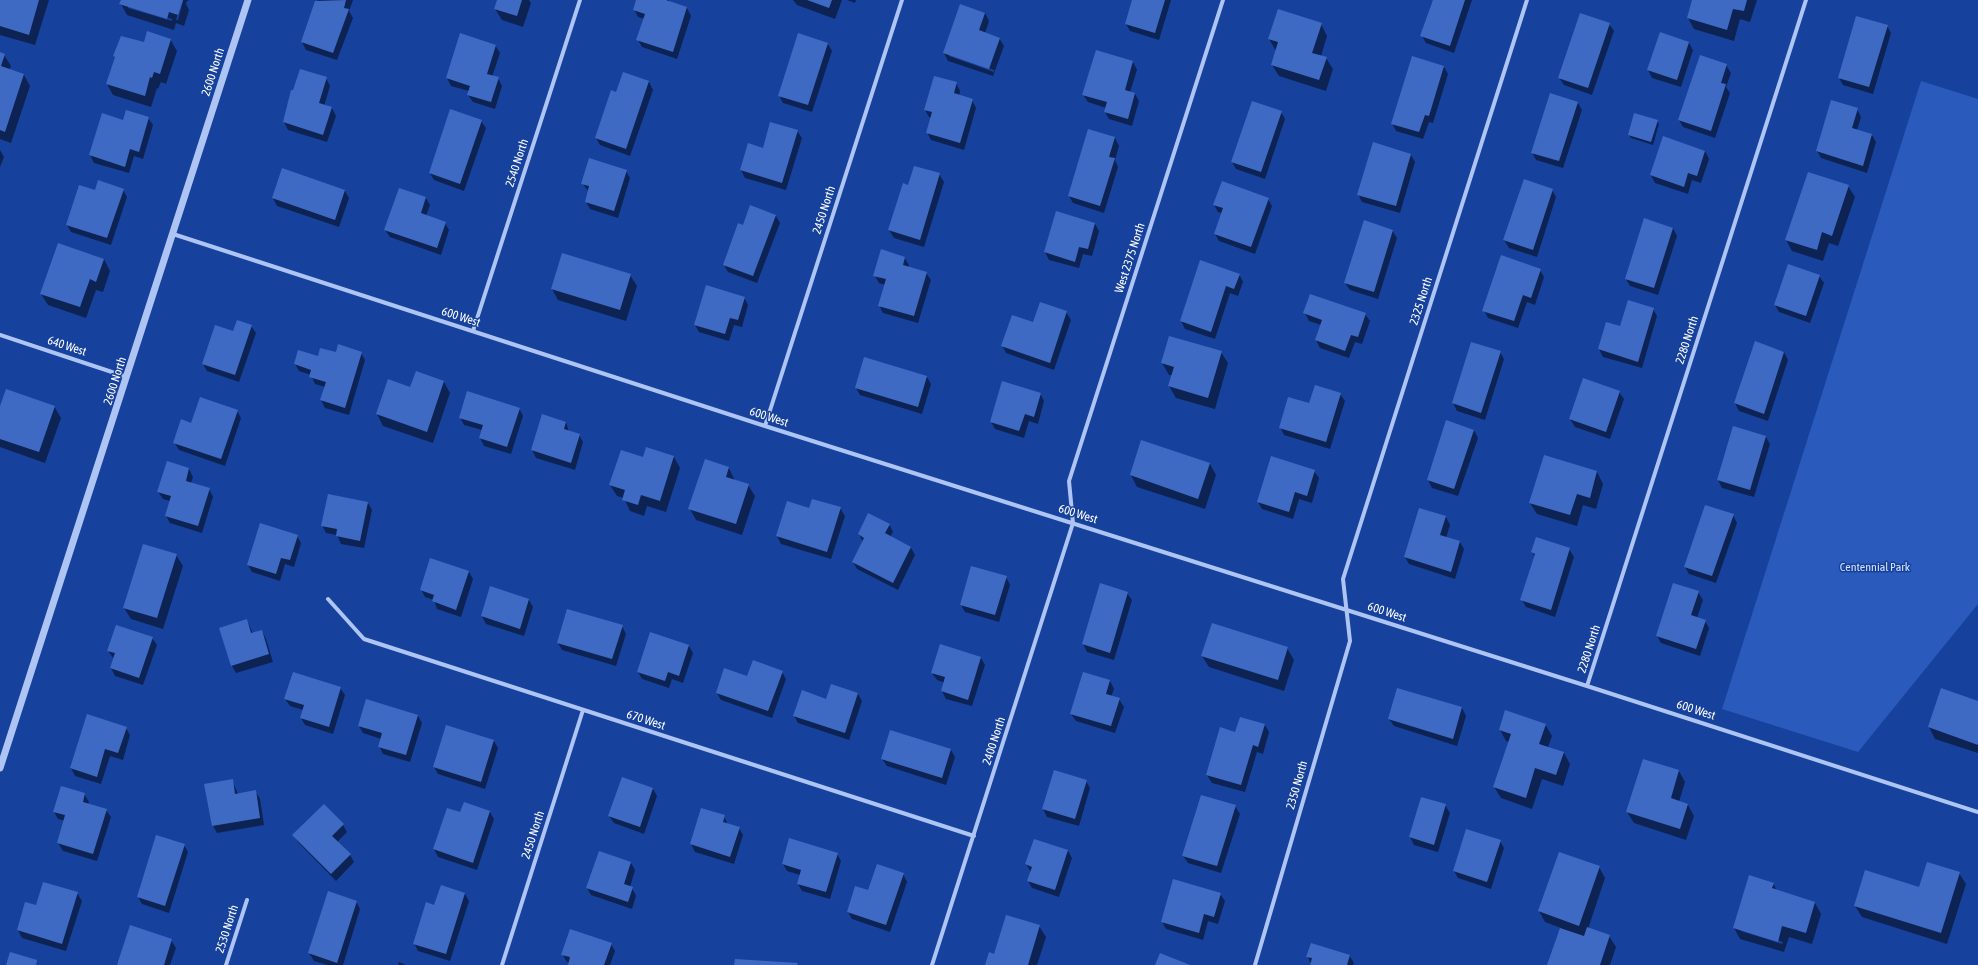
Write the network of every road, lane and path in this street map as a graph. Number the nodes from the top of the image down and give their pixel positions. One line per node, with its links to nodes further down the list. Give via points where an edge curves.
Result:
1 (248, 0): 7 (street, 2600 North)
2 (580, 0): 8 (street, 2540 North)
3 (902, 0): 11 (street, 2450 North)
4 (1223, 0): 12 (street, West 2375 North, via 1069,481)
5 (1528, 0): 14 (street, 2325 North, via 1343,579)
6 (1806, 0): 15 (street, 2280 North)
7 (173, 234): 8 (street, 600 West); 10 (street, 2600 North)
8 (473, 332): 11 (street, 600 West)
9 (0, 335): 10 (street, 640 West)
10 (128, 377): 17 (street, 2600 North)
11 (765, 426): 12 (street, 600 West)
12 (1073, 523): 14 (street, 600 West); 19 (street, 2400 North)
13 (328, 599): 16 (street, 670 West, via 364,639)
14 (1346, 610): 15 (street, 600 West); 24 (street, 2350 North, via 1350,641)
15 (1587, 686): 18 (street, 600 West)
16 (583, 710): 19 (street, 670 West); 22 (street, 2450 North)
17 (0, 768)
18 (1978, 812)
19 (974, 836): 23 (street, 2400 North)
20 (247, 900): 21 (street, 2530 North)
21 (226, 965)
22 (502, 965)
23 (932, 965)
24 (1255, 965)

